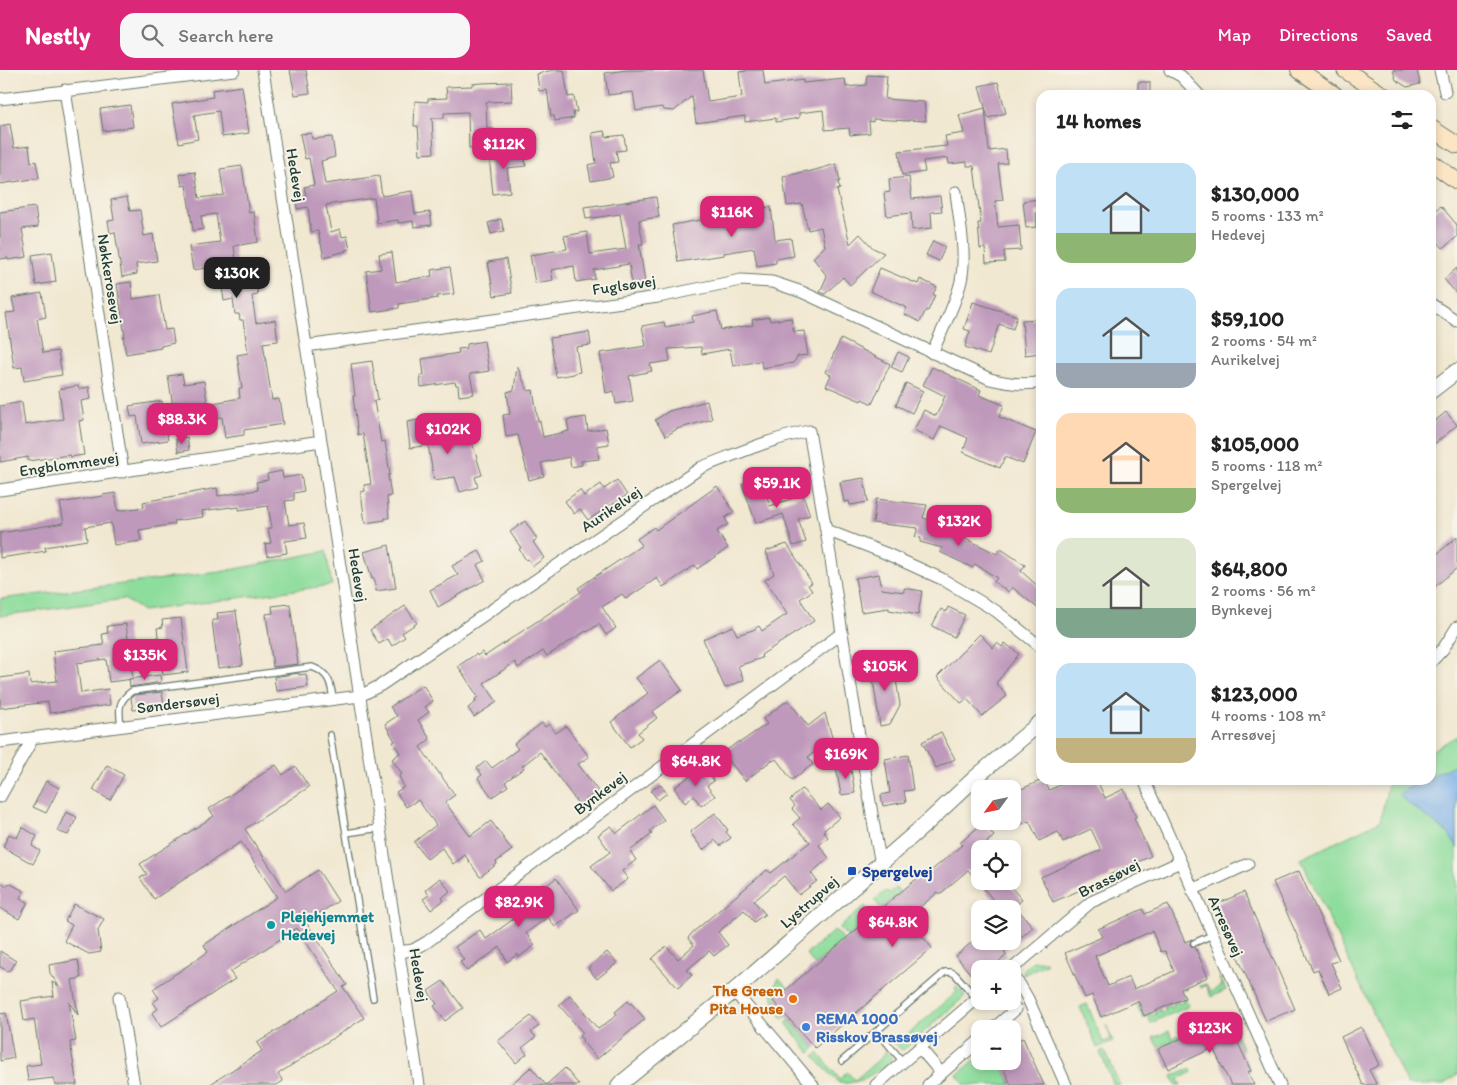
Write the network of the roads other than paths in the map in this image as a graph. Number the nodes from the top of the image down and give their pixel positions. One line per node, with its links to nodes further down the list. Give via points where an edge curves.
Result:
1 (234, 70): 7 (street)
2 (263, 70): 20 (street, Hedevej)
3 (1170, 70): 8 (street)
4 (1299, 70): 9 (main road)
5 (1345, 70): 10 (main road)
6 (1440, 70): 11 (street)
7 (65, 90): 12 (street); 26 (street, Nøkkerosevej)
8 (1194, 90)
9 (1328, 90)
10 (1375, 90)
11 (1445, 92)
12 (0, 99)
13 (1436, 131): 14 (main road)
14 (1457, 145)
15 (1436, 166): 16 (main road)
16 (1457, 181)
17 (956, 192): 21 (street, via 963,255 961,280)
18 (1436, 307): 19 (street)
19 (1457, 321)
20 (306, 346): 21 (street, Fuglsøvej, via 658,296 741,280 772,282 802,292); 25 (street, Hedevej)
21 (932, 353): 23 (street, Fuglsøvej, via 990,379)
22 (1456, 374): 24 (street)
23 (1036, 382)
24 (1436, 388)
25 (321, 441): 26 (street, Engblommevej); 33 (street, Hedevej)
26 (123, 472): 27 (street, Engblommevej)
27 (0, 490)
28 (826, 530): 30 (street); 31 (street, via 942,579 996,612); 33 (street, Aurikelvej, via 809,431 753,446 702,467 390,679)
29 (1457, 627): 32 (street)
30 (842, 633): 45 (street); 50 (street, Bynkevej, via 427,942 413,950)
31 (1036, 643)
32 (1436, 657)
33 (360, 696): 34 (street, Søndersøvej); 42 (street, Hedevej)
34 (334, 700): 36 (street, Søndersøvej); 36 (lane, via 328,677 312,667 132,691 120,703)
35 (1036, 726): 45 (street, Lystrupvej)
36 (121, 727): 38 (street, Søndersøvej)
37 (330, 735): 43 (lane)
38 (33, 738): 39 (street, Søndersøvej); 41 (street)
39 (0, 742)
40 (1146, 785): 44 (street, Arresøvej)
41 (0, 797)
42 (380, 828): 43 (lane); 50 (street, Hedevej)
43 (346, 833): 56 (lane)
44 (1180, 862): 47 (street, Arresøvej); 51 (street, Brassøvej, via 1091,902)
45 (882, 863): 54 (street, Lystrupvej)
46 (1248, 864): 47 (street)
47 (1192, 890): 48 (street, Arresøvej)
48 (1212, 935): 49 (lane); 73 (street, Arresøvej)
49 (1194, 944)
50 (398, 952): 67 (street, Hedevej)
51 (1021, 961)
52 (1021, 987): 72 (street)
53 (971, 990): 60 (lane, via 954,974 947,972)
54 (734, 991): 68 (street, Lystrupvej); 69 (street)
55 (119, 997): 66 (street)
56 (373, 998)
57 (971, 1005): 61 (street)
58 (1015, 1010): 59 (street)
59 (1003, 1020)
60 (877, 1031): 63 (lane); 64 (lane)
61 (920, 1048): 64 (street); 65 (street)
62 (971, 1048): 65 (street)
63 (842, 1061)
64 (903, 1062): 70 (street)
65 (941, 1073): 71 (street)
66 (134, 1085)
67 (419, 1085)
68 (619, 1085)
69 (814, 1085)
70 (876, 1085)
71 (928, 1085)
72 (1066, 1085)
73 (1280, 1085)

